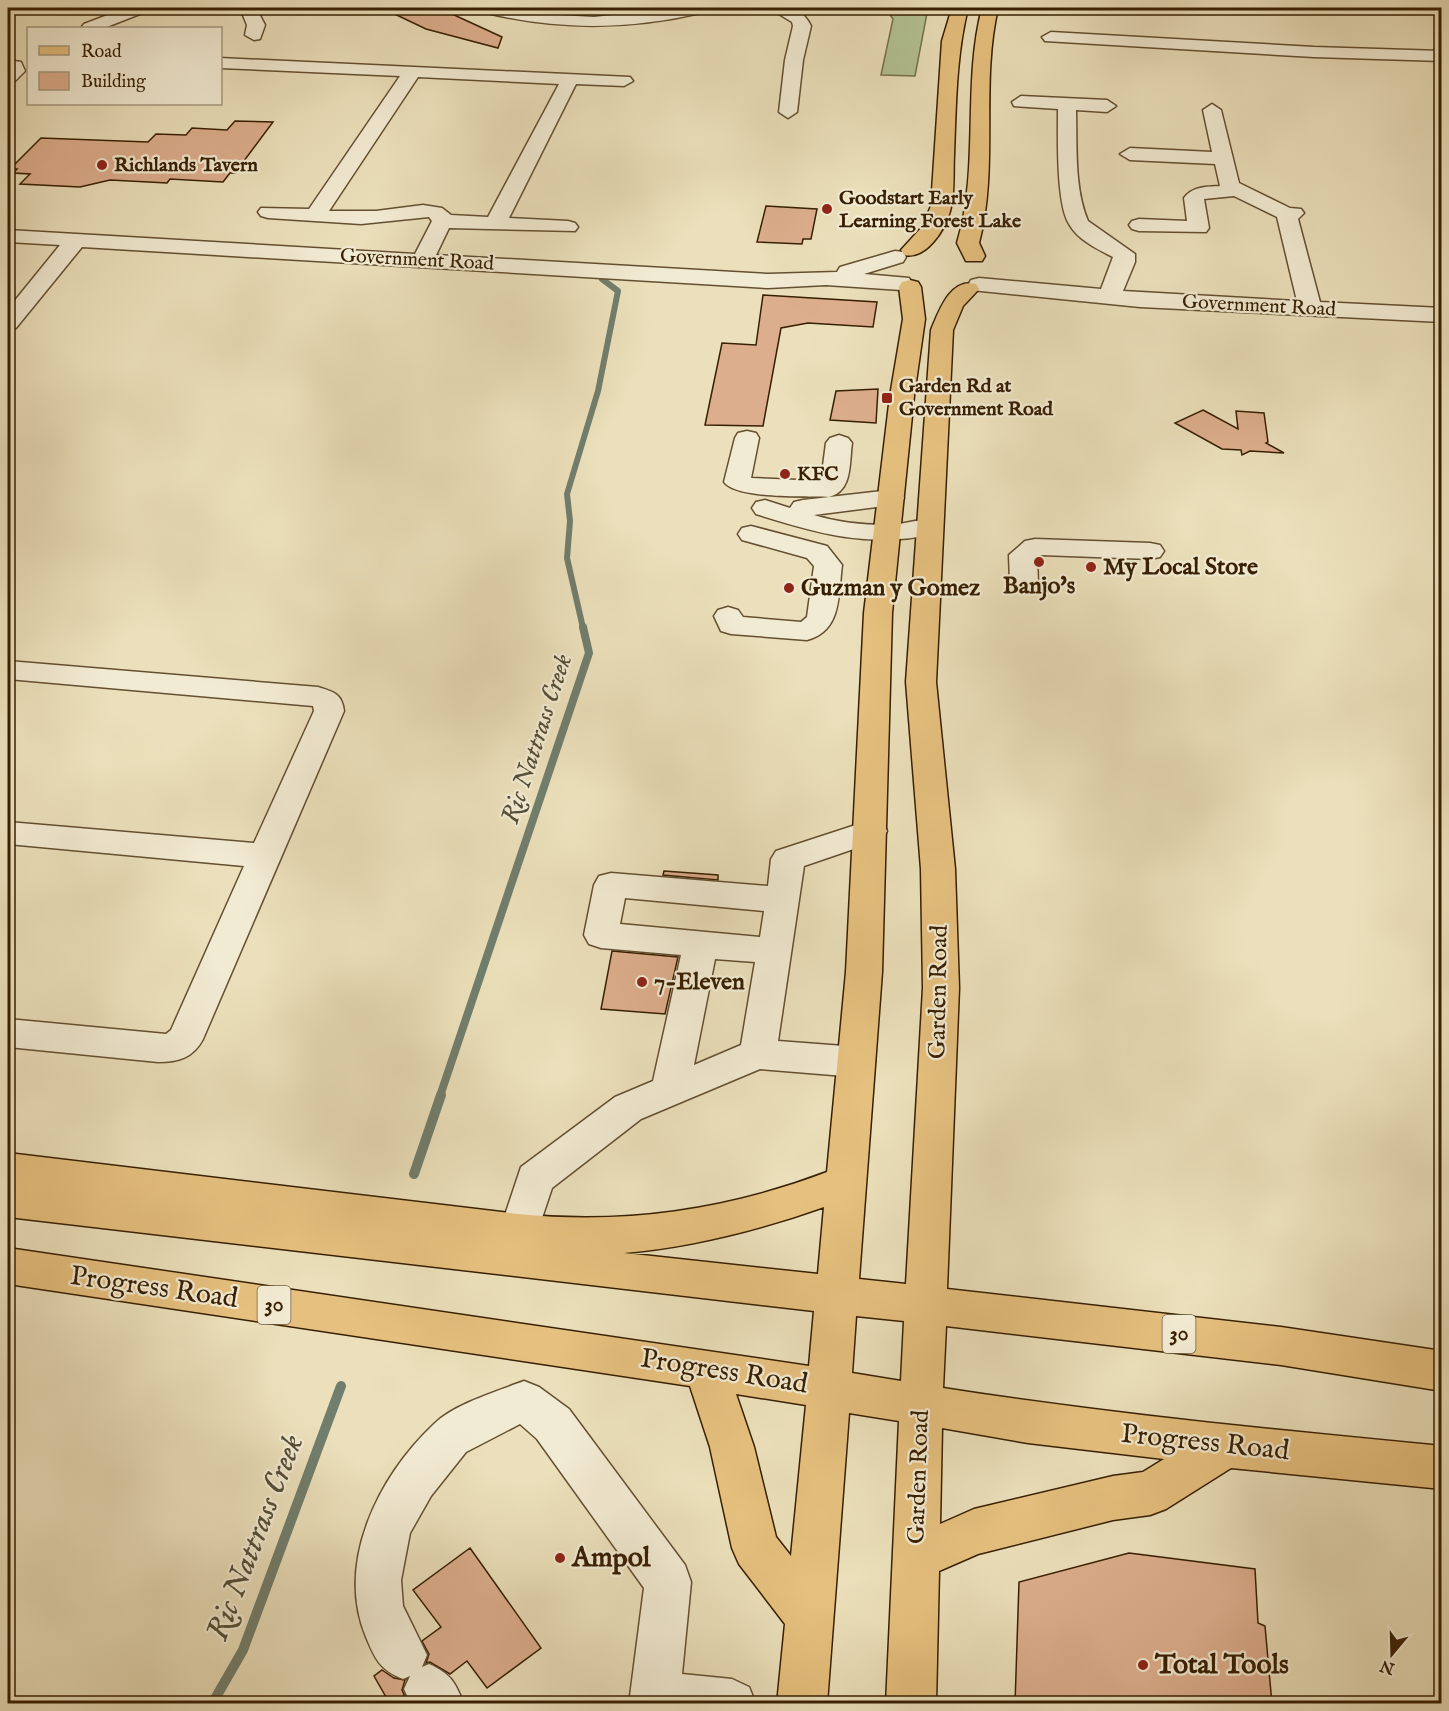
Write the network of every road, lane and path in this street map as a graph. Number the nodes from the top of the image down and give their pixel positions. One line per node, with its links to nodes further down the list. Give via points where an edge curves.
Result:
1 (139, 8): 8 (street)
2 (248, 8): 9 (street, via 256,25)
3 (489, 8): 4 (street, via 581,22 649,18)
4 (699, 8)
5 (777, 8): 22 (street, via 799,19 802,26 794,60)
6 (960, 8): 34 (main road, via 951,40 938,220 929,234)
7 (990, 8): 35 (main road, via 982,40 977,211 968,243)
8 (92, 27)
9 (254, 35)
10 (1051, 37): 11 (street)
11 (1442, 56)
12 (222, 63): 14 (street)
13 (8, 65): 15 (street, via 15,66 16,71)
14 (412, 72): 16 (street); 27 (street)
15 (8, 78)
16 (570, 79): 17 (street); 29 (street)
17 (624, 81)
18 (1021, 102): 19 (street)
19 (1067, 104): 20 (street); 41 (street, via 1077,221 1094,238 1124,254)
20 (1107, 106)
21 (1212, 110): 24 (street)
22 (789, 116)
23 (1130, 154): 24 (street)
24 (1223, 158): 25 (street)
25 (1234, 190): 30 (street, via 1198,194 1194,198 1199,228); 42 (street, via 1291,214)
26 (268, 212): 27 (street)
27 (316, 214): 28 (street, via 378,217 428,210 441,215)
28 (442, 221): 29 (street); 36 (street)
29 (495, 224): 31 (street)
30 (1139, 225)
31 (568, 227)
32 (8, 236): 33 (street, Government Road)
33 (76, 240): 36 (street, Government Road); 44 (street)
34 (903, 254): 35 (main road, via 948,248); 37 (street, Government Road); 38 (main road, via 890,270)
35 (978, 259): 39 (main road, via 988,274); 40 (street, Government Road, via 1012,274)
36 (423, 260): 37 (street, Government Road, via 768,281)
37 (826, 278): 38 (street, Government Road)
38 (906, 285): 39 (main road, via 940,293); 47 (main road, via 914,320)
39 (974, 287): 40 (street, Government Road); 48 (main road, Garden Road, via 953,304 942,330)
40 (1078, 292): 41 (street, Government Road)
41 (1109, 297): 42 (street, Government Road)
42 (1310, 308): 43 (street, Government Road)
43 (1442, 315)
44 (8, 323)
45 (747, 438): 46 (street, via 737,482 744,485 829,489 834,484)
46 (839, 443)
47 (891, 498): 49 (main road); 49 (street, via 827,507 765,508 823,527)
48 (929, 528): 49 (street); 71 (main road, Garden Road, via 921,682 938,869 941,988)
49 (887, 533): 55 (main road, via 878,613)
50 (751, 534): 53 (street, via 817,552 828,564 821,620 807,631 744,628 731,625)
51 (1150, 551): 52 (street, via 1035,547 1023,555)
52 (1024, 583)
53 (728, 616)
54 (8, 670): 57 (street, via 318,697 328,701 329,711)
55 (871, 831): 58 (street, via 788,858); 63 (main road)
56 (8, 833): 57 (street)
57 (265, 856): 61 (street, via 185,1039 173,1048)
58 (783, 900): 59 (street, via 612,885 601,934); 60 (street)
59 (701, 945): 60 (street); 64 (street)
60 (774, 951): 62 (street)
61 (8, 1033)
62 (758, 1054): 63 (street); 64 (street)
63 (857, 1062): 66 (main road)
64 (670, 1090): 68 (street, via 628,1108 535,1179)
65 (8, 1169): 68 (main road)
66 (847, 1182): 68 (main road, via 759,1214 654,1233 611,1237); 70 (main road)
67 (8, 1200): 70 (main road, 30)
68 (520, 1230)
69 (8, 1266): 72 (main road, Progress Road / 30)
70 (838, 1296): 71 (main road, 30); 74 (main road)
71 (925, 1304): 73 (main road, 30, via 1281,1346); 75 (main road, Garden Road)
72 (706, 1369): 74 (main road, Progress Road / 30); 79 (main road, via 732,1447 755,1548)
73 (1442, 1371)
74 (829, 1389): 75 (main road, Progress Road / 30); 79 (main road)
75 (921, 1405): 76 (main road, Progress Road / 30); 78 (main road, Garden Road)
76 (1226, 1446): 77 (main road, Progress Road / 30); 78 (main road, via 1150,1493 1113,1497 974,1532)
77 (1442, 1468)
78 (916, 1558): 84 (main road, Garden Road)
79 (808, 1615): 83 (main road)
80 (424, 1683): 81 (street, via 394,1645 378,1609 376,1572 389,1524 409,1485 453,1435 524,1401 553,1424 668,1582)
81 (655, 1700): 82 (street)
82 (732, 1704)
83 (802, 1704)
84 (910, 1704)

